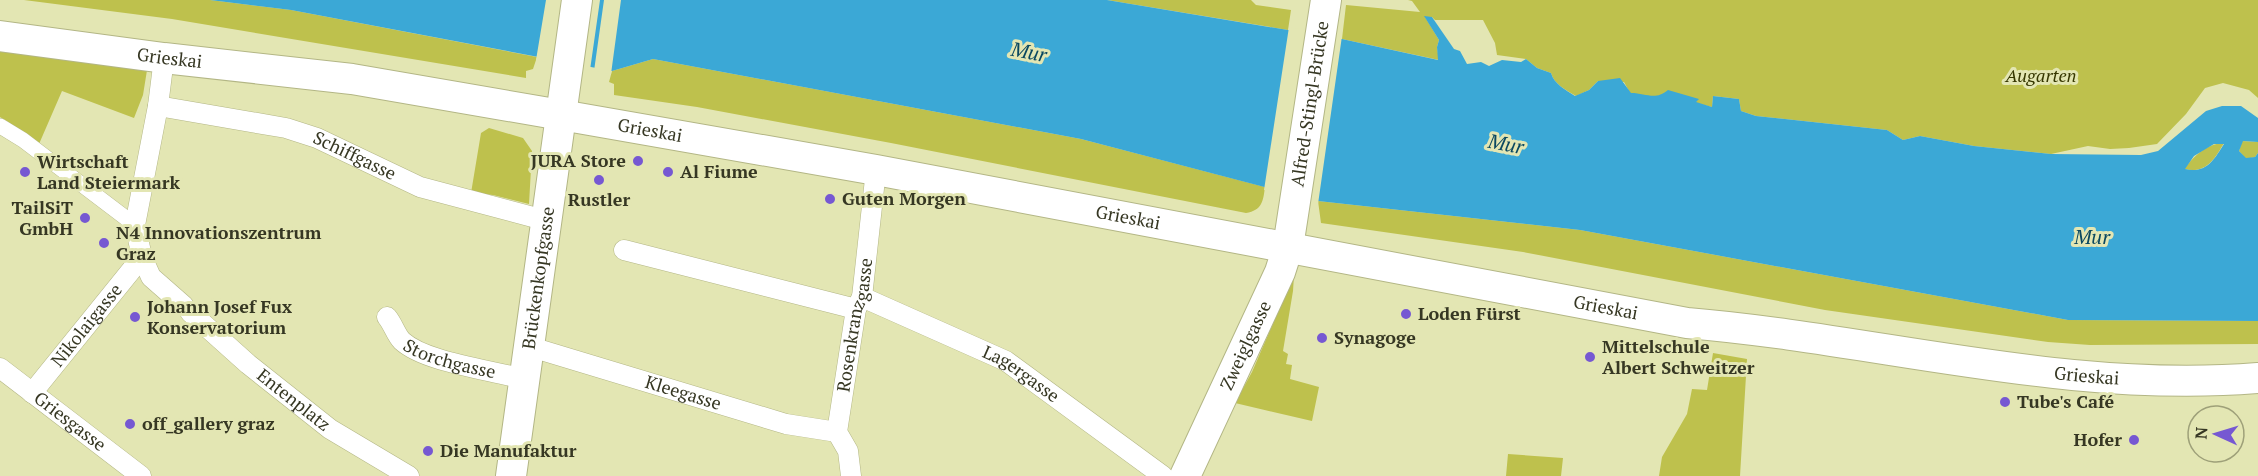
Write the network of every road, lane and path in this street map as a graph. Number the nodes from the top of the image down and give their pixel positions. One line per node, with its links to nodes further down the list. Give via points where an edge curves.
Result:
1 (577, 0): 6 (main road, Brückenkopfgasse)
2 (1326, 0): 9 (main road, Alfred-Stingl-Brücke)
3 (0, 36): 4 (main road, Grieskai)
4 (165, 58): 5 (street, Entenplatz); 6 (main road, Grieskai, via 352,79)
5 (158, 106): 10 (street, Schiffgasse, via 286,128 317,138 420,187); 11 (street, Entenplatz)
6 (561, 115): 8 (main road, Grieskai); 10 (main road, Brückenkopfgasse)
7 (0, 126): 11 (street)
8 (876, 170): 12 (main road, Grieskai); 15 (street, Rosenkranzgasse)
9 (1293, 209): 12 (main road, Zweiglgasse)
10 (548, 221): 17 (main road, Brückenkopfgasse)
11 (135, 225): 14 (street, Entenplatz)
12 (1288, 247): 19 (main road, Grieskai, via 1687,323 1959,361 2085,378); 28 (main road, Zweiglgasse)
13 (624, 250): 15 (street, Lagergasse)
14 (142, 257): 21 (street, Nikolaigasse); 24 (street, Entenplatz, via 151,277 248,364 330,429)
15 (859, 303): 22 (street, Rosenkranzgasse); 27 (street, Lagergasse, via 1006,361)
16 (387, 317): 20 (street, Storchgasse, via 401,340 423,353)
17 (531, 347): 20 (main road, Brückenkopfgasse); 22 (street, Kleegasse, via 786,424)
18 (0, 368): 21 (street, Griesgasse)
19 (2258, 378)
20 (526, 380): 25 (main road, Brückenkopfgasse)
21 (32, 393): 23 (street, Griesgasse)
22 (837, 432): 26 (street, via 848,451)
23 (141, 476)
24 (409, 476)
25 (512, 476)
26 (851, 476)
27 (1163, 476)
28 (1185, 476)

